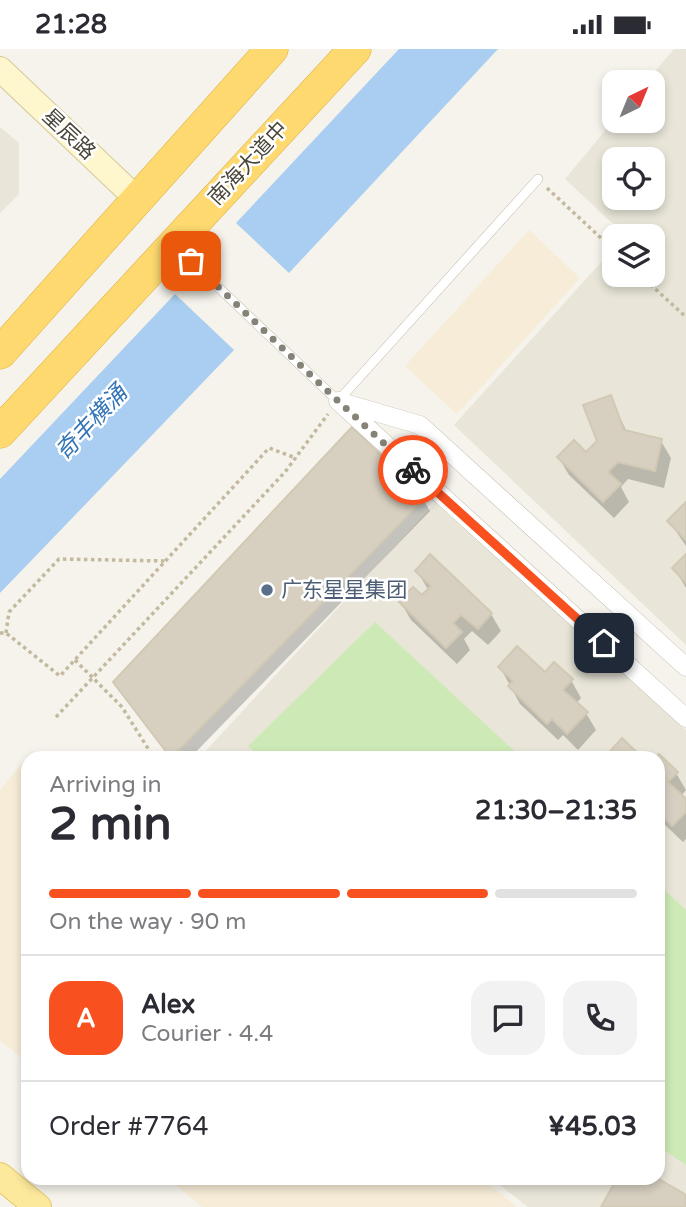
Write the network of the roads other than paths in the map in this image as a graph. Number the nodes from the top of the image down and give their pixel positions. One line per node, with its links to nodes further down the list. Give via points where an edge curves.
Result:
1 (272, 49): 5 (highway)
2 (355, 49): 6 (highway, 南海大道中)
3 (0, 69): 5 (street, 星辰路)
4 (538, 179): 8 (lane)
5 (138, 199): 7 (highway)
6 (173, 244): 8 (lane); 9 (highway, 南海大道中)
7 (0, 353)
8 (338, 401): 10 (street, via 420,425); 11 (street)
9 (0, 432)
10 (686, 667)
11 (686, 717)
12 (0, 1176): 13 (main road)
13 (38, 1207)

